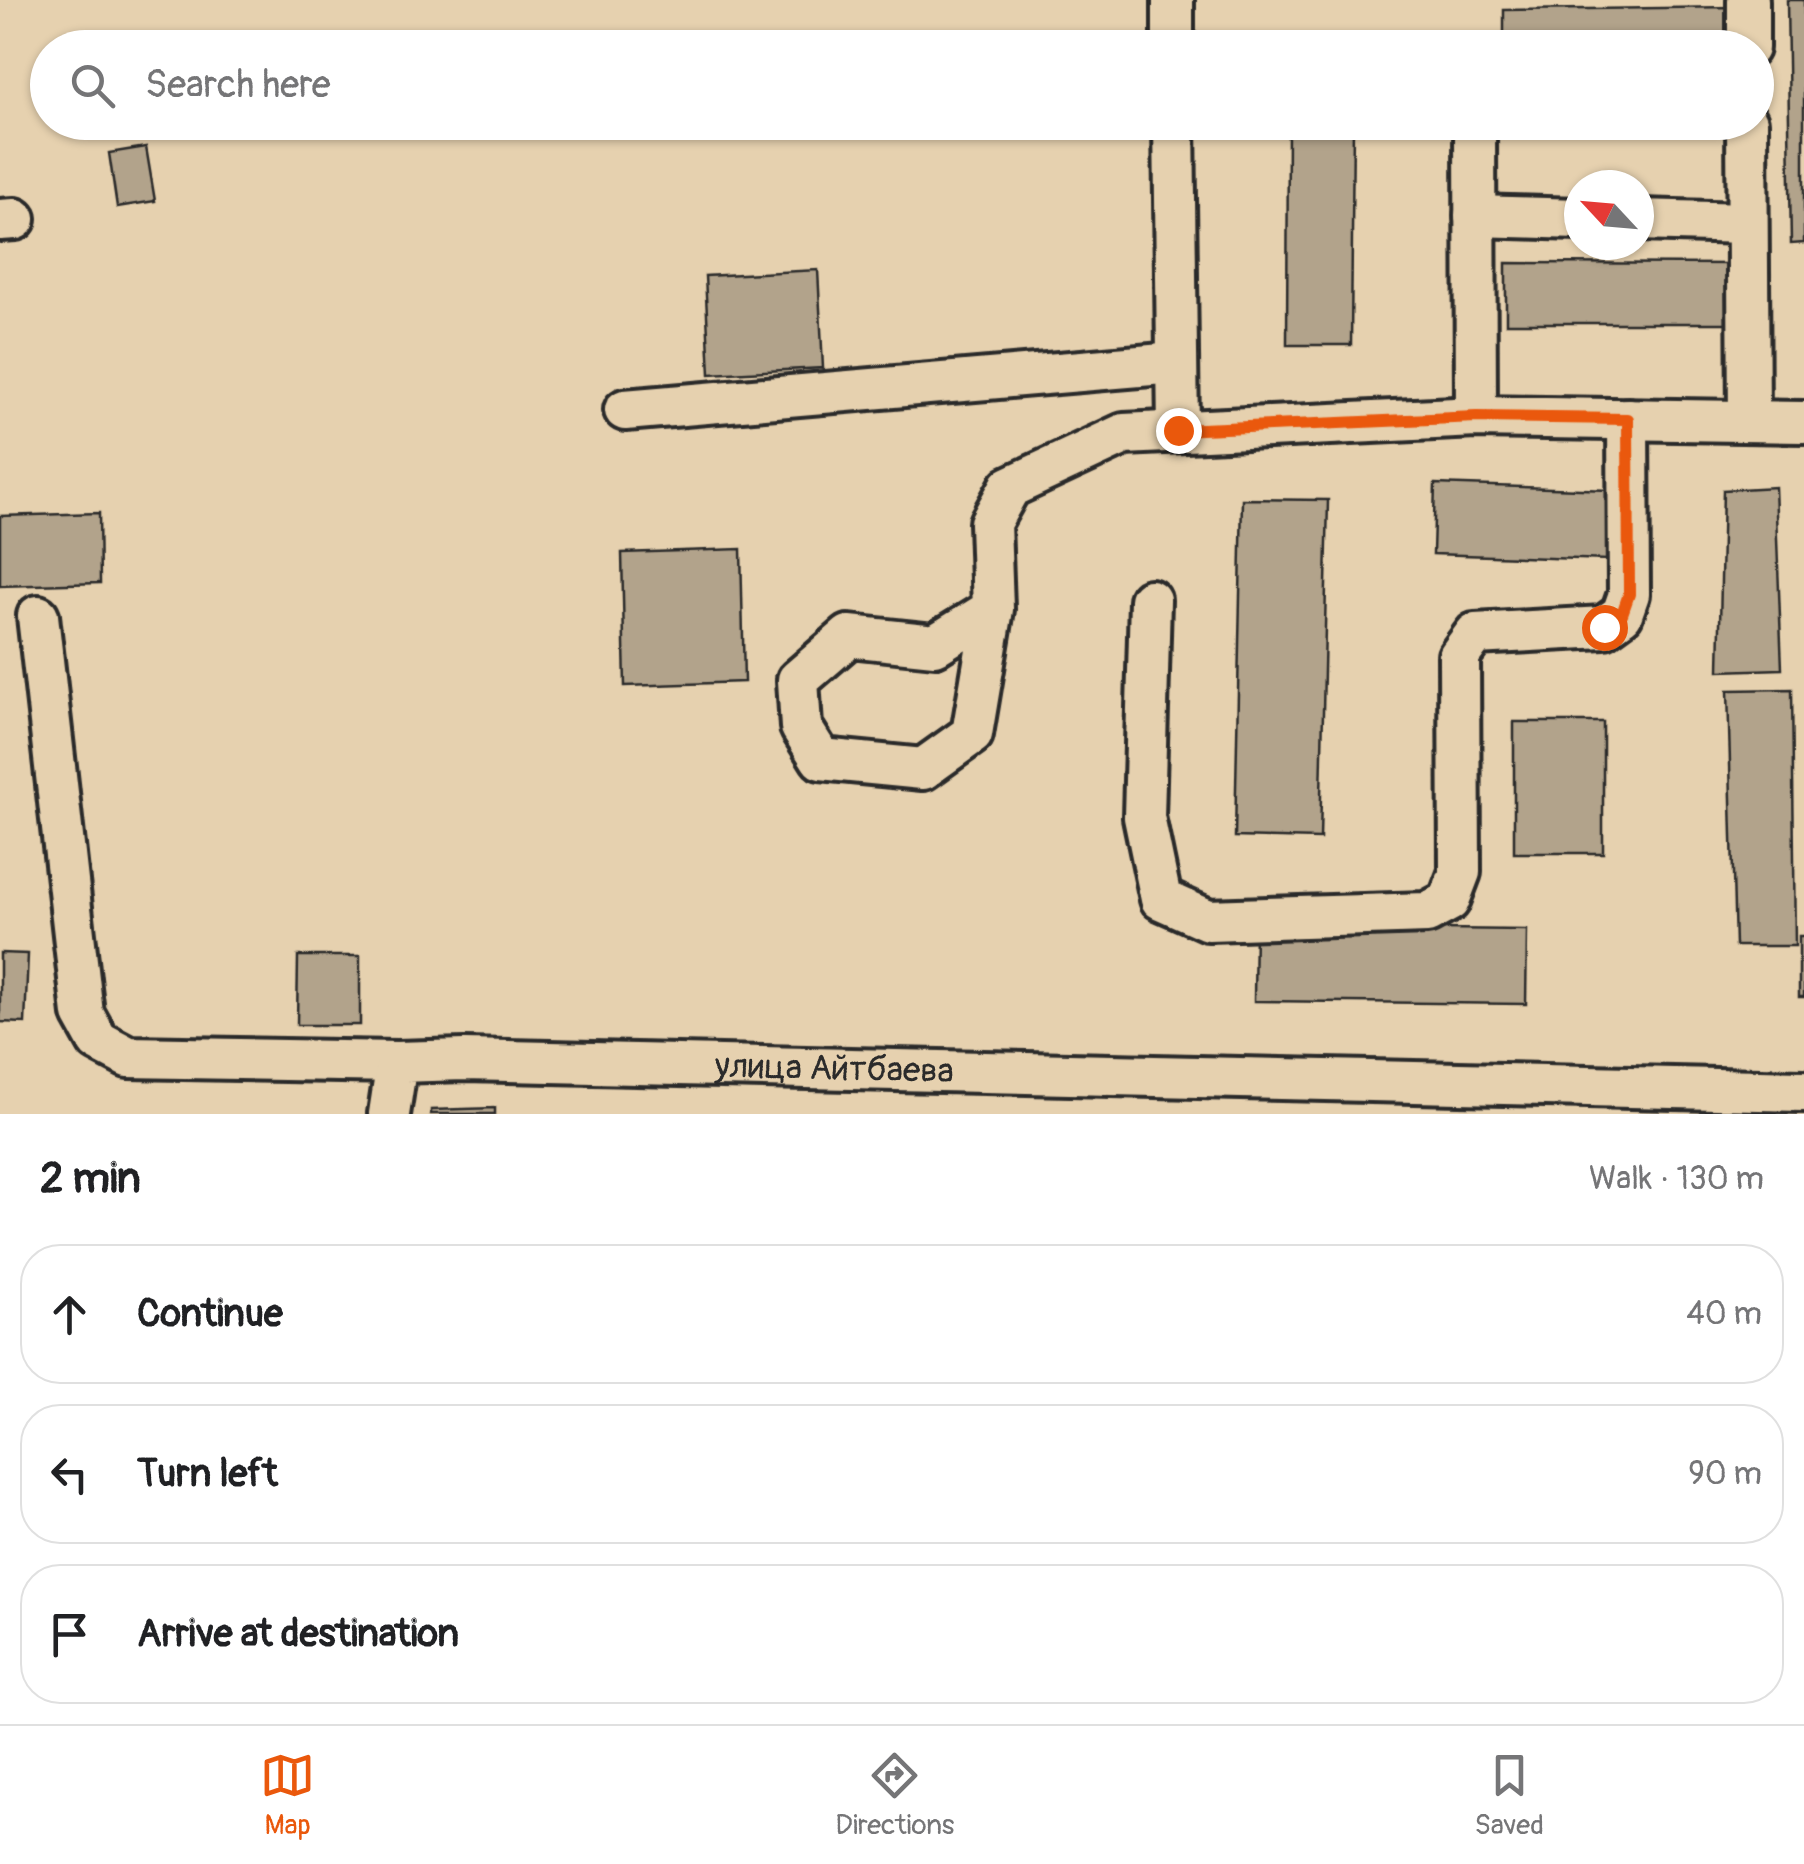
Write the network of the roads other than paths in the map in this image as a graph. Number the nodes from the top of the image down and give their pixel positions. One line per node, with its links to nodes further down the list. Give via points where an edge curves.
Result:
1 (1173, 0): 3 (street)
2 (1748, 0): 4 (street)
3 (1173, 30)
4 (1748, 30)
5 (1174, 140): 12 (street)
6 (1474, 140): 8 (street)
7 (1747, 140): 11 (street)
8 (1475, 216): 9 (street); 14 (street)
9 (1564, 218)
10 (1654, 220): 11 (street)
11 (1746, 223): 16 (street)
12 (1175, 362): 13 (street); 18 (street)
13 (625, 410)
14 (1476, 417): 15 (street); 18 (street)
15 (1628, 419): 16 (street); 19 (street, via 1629,594 1622,614 1604,627 1474,634 1459,656 1460,872 1449,901 1427,914 1208,920 1161,899 1144,817)
16 (1748, 420): 17 (street)
17 (1804, 422)
18 (1178, 430): 20 (street, via 1124,434 1010,487 990,523)
19 (1150, 600)
20 (993, 608): 20 (street, via 935,646 849,636 798,680 801,727 822,759 924,770 972,734)
21 (38, 616): 22 (street, улица Айтбаева, via 83,1014 98,1041 128,1057)
22 (397, 1062): 23 (street, улица Айтбаева); 24 (street)
23 (1804, 1091)
24 (389, 1114)

